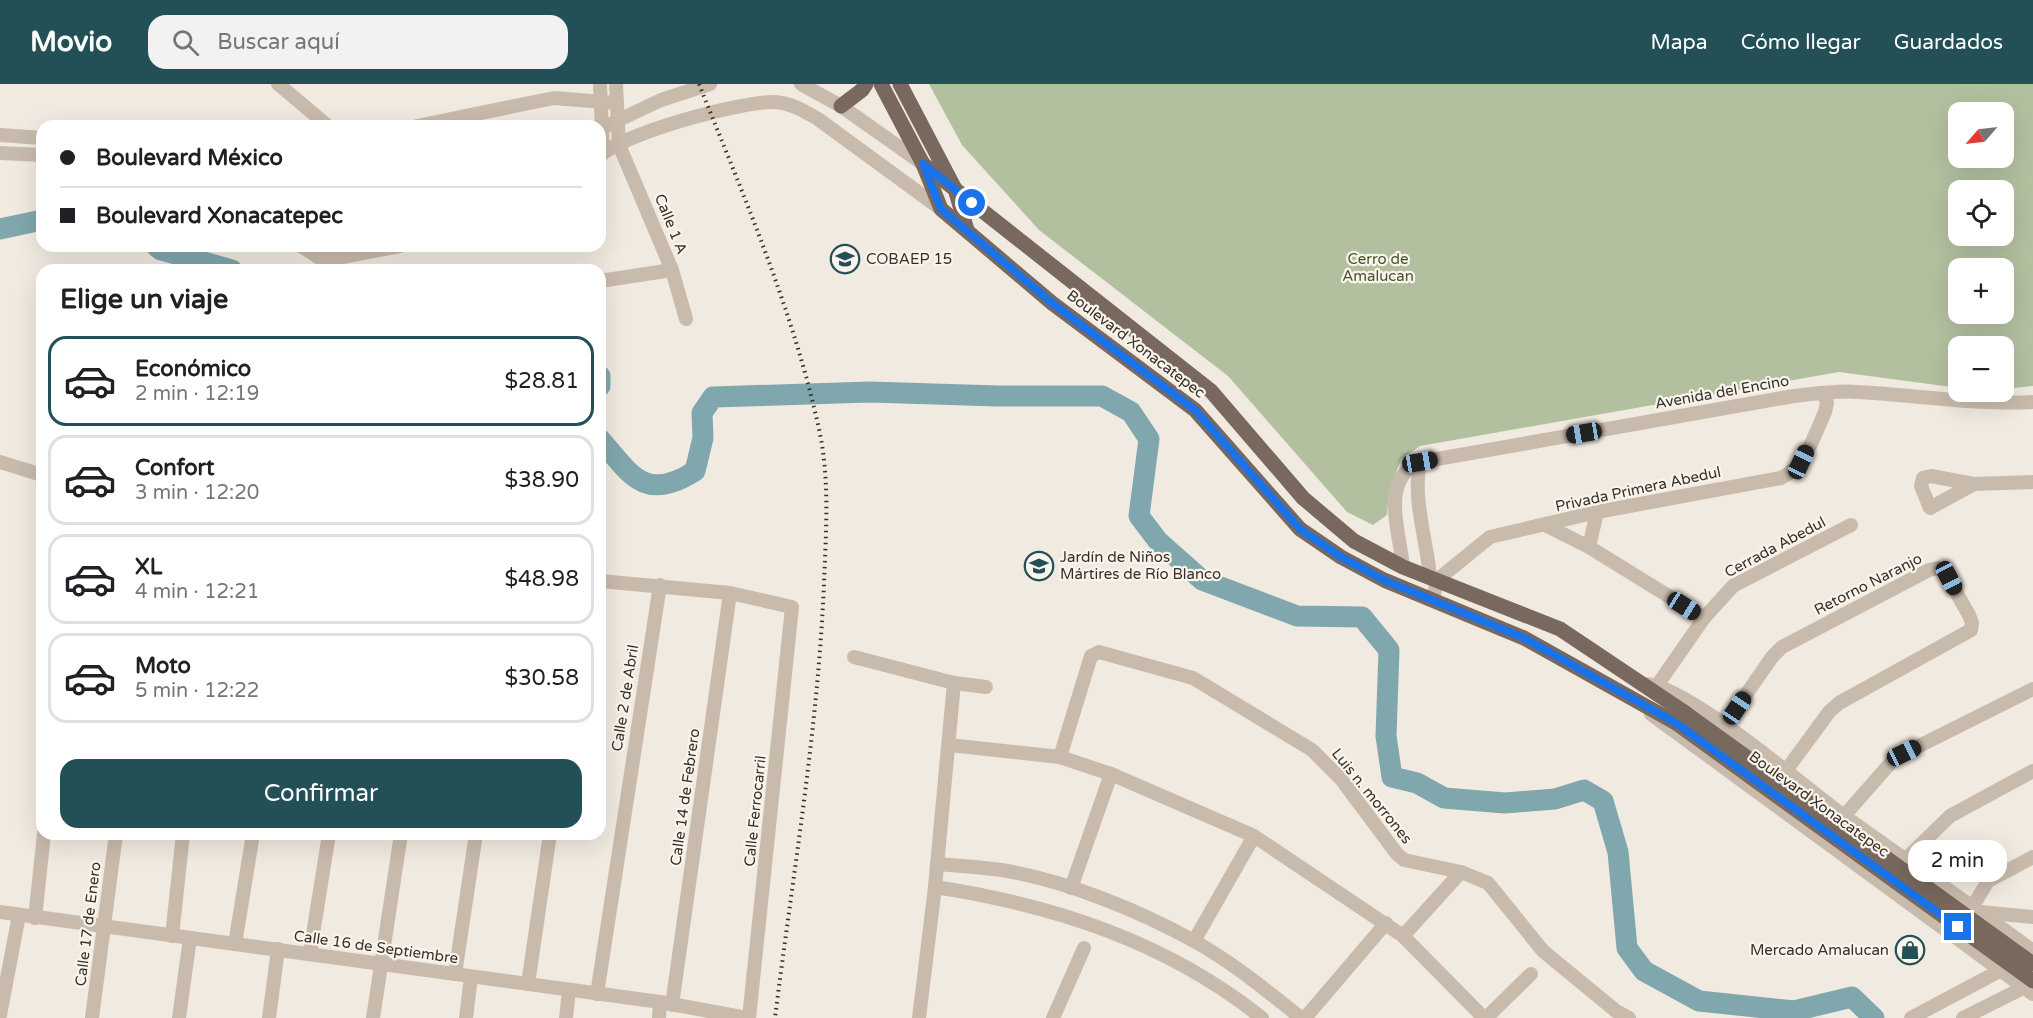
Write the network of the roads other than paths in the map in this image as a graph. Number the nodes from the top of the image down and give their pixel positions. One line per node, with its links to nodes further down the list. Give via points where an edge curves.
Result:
1 (278, 84): 13 (street)
2 (600, 84): 9 (street)
3 (616, 84): 10 (street)
4 (710, 84): 12 (street)
5 (801, 84): 11 (street)
6 (866, 84): 11 (main road)
7 (881, 84): 23 (main road, Boulevard Xonacatepec)
8 (900, 84): 24 (main road, Boulevard Xonacatepec)
9 (600, 103): 10 (street); 14 (street, via 554,98); 15 (street)
10 (616, 103): 12 (street)
11 (841, 106): 23 (street)
12 (618, 119): 16 (street); 19 (street)
13 (321, 120)
14 (446, 120)
15 (601, 120)
16 (606, 125)
17 (0, 135): 18 (street)
18 (36, 138)
19 (619, 145): 21 (street); 25 (street, via 710,112 774,102 798,107 818,119); 29 (street, Calle 1 A)
20 (0, 153): 22 (street)
21 (606, 153)
22 (36, 155)
23 (923, 164): 24 (main road); 25 (main road, Boulevard Xonacatepec)
24 (955, 189): 26 (main road); 43 (main road, Boulevard Xonacatepec, via 1210,391 1303,498 1354,541)
25 (941, 209): 26 (main road, Boulevard Xonacatepec)
26 (967, 230): 48 (main road, Boulevard Xonacatepec, via 1052,303 1195,410 1300,529 1384,580)
27 (310, 252): 28 (street, via 332,258)
28 (366, 252)
29 (672, 270): 30 (street); 31 (street, Calle 1 A)
30 (606, 280)
31 (686, 319)
32 (1824, 393): 33 (street, Avenida del Encino, via 1858,392 2000,404); 35 (street, Avenida del Encino); 39 (street, Privada Primera Abedul, via 1825,412 1793,472 1781,478)
33 (2033, 402)
34 (0, 462): 36 (street)
35 (1420, 462): 43 (street, via 1407,468 1399,479 1394,511); 44 (street, via 1419,499)
36 (36, 473)
37 (2033, 482): 38 (street)
38 (1974, 484): 38 (street, via 1931,476 1923,478 1921,486 1930,508)
39 (1597, 512): 40 (street, Privada Primera Abedul); 42 (street)
40 (1545, 525): 42 (street); 44 (street, Privada Primera Abedul, via 1490,537)
41 (1851, 525): 49 (street, Cerrada Abedul, via 1733,586)
42 (1589, 547): 49 (street)
43 (1403, 567): 44 (main road, Boulevard Xonacatepec)
44 (1434, 578): 48 (street); 52 (main road, Boulevard Xonacatepec, via 1560,629)
45 (606, 581): 46 (street)
46 (660, 585): 47 (street); 108 (street, Calle 2 de Abril)
47 (730, 593): 109 (street, Calle 14 de Febrero); 118 (street, Calle Ferrocarril, via 792,607)
48 (1433, 600): 55 (main road, Boulevard Xonacatepec, via 1524,638)
49 (1704, 618): 52 (street, Cerrada Abedul)
50 (854, 657): 51 (street)
51 (954, 683): 53 (street); 58 (street)
52 (1652, 686): 56 (main road, Boulevard Xonacatepec); 57 (street, Boulevard Xonacatepec)
53 (986, 687)
54 (2033, 689): 64 (street, via 1895,758)
55 (1639, 702): 56 (main road, Boulevard Xonacatepec); 65 (street, Boulevard Xonacatepec, via 1654,718)
56 (1680, 717): 100 (main road, Boulevard Xonacatepec, bridge); 106 (main road, Boulevard Xonacatepec, bridge)
57 (1725, 725): 61 (street, Boulevard Xonacatepec); 61 (street, Retorno Naranjo, via 1782,648 1929,570 1944,571 1969,615 1971,630 1839,703)
58 (949, 744): 59 (street); 77 (street)
59 (1060, 757): 62 (street); 78 (street, Luis n. morrones, via 1094,654 1099,652 1193,678 1312,750 1341,779 1404,860)
60 (2033, 771): 76 (street, via 1950,816)
61 (1785, 772): 63 (street, Boulevard Xonacatepec)
62 (1111, 774): 66 (street); 80 (street)
63 (1816, 795): 64 (street, Boulevard Xonacatepec); 65 (street)
64 (1844, 816): 76 (street, Boulevard Xonacatepec)
65 (1797, 821): 96 (street, Boulevard Xonacatepec)
66 (1254, 836): 87 (street); 92 (street)
67 (43, 840): 85 (street)
68 (115, 840): 88 (street, Calle 17 de Enero)
69 (182, 840): 89 (street)
70 (252, 840): 93 (street)
71 (328, 840): 98 (street)
72 (400, 840): 99 (street)
73 (475, 840): 102 (street)
74 (549, 840): 105 (street)
75 (2033, 857): 81 (street, via 1988,881)
76 (1906, 859): 81 (street, Boulevard Xonacatepec)
77 (937, 864): 79 (street); 80 (street, via 1002,870)
78 (1461, 872): 90 (street); 124 (street, Luis n. morrones, via 1488,883 1543,951)
79 (935, 887): 119 (street); 121 (street, via 999,897 1063,914 1126,937 1229,992)
80 (1071, 888): 92 (street)
81 (1976, 909): 84 (street); 86 (street, Boulevard Xonacatepec)
82 (0, 912): 83 (street, Calle 16 de Septiembre)
83 (19, 915): 85 (street, Calle 16 de Septiembre); 110 (street)
84 (2033, 917)
85 (35, 918): 88 (street, Calle 16 de Septiembre)
86 (1992, 921): 96 (street, via 1997,931 1995,942 1987,949); 97 (street, Boulevard Xonacatepec)
87 (1386, 923): 90 (street); 122 (street)
88 (105, 929): 89 (street, Calle 16 de Septiembre); 111 (street, Calle 17 de Enero)
89 (172, 936): 91 (street, Calle 16 de Septiembre)
90 (1403, 936): 123 (street)
91 (190, 938): 93 (street, Calle 16 de Septiembre); 112 (street)
92 (1194, 941): 122 (street)
93 (235, 944): 95 (street, Calle 16 de Septiembre)
94 (1084, 948): 120 (street)
95 (278, 949): 98 (street, Calle 16 de Septiembre); 113 (street)
96 (1973, 949): 101 (street, Boulevard Xonacatepec)
97 (2033, 952): 101 (street)
98 (310, 953): 99 (street, Calle 16 de Septiembre)
99 (380, 963): 102 (street, Calle 16 de Septiembre); 114 (street)
100 (2033, 964)
101 (2001, 970): 106 (street, Boulevard Xonacatepec); 125 (street)
102 (455, 974): 104 (street, Calle 16 de Septiembre)
103 (1531, 974): 123 (street)
104 (471, 977): 105 (street, Calle 16 de Septiembre); 115 (street)
105 (528, 984): 107 (street, Calle 16 de Septiembre)
106 (2031, 986): 126 (street)
107 (569, 990): 108 (street, Calle 16 de Septiembre); 116 (street)
108 (597, 994): 109 (street, Calle 16 de Septiembre)
109 (666, 1004): 117 (street, Calle 14 de Febrero); 118 (street, Calle 16 de Septiembre)
110 (0, 1015)
111 (92, 1018)
112 (180, 1018)
113 (269, 1018)
114 (373, 1018)
115 (466, 1018)
116 (566, 1018)
117 (659, 1018)
118 (748, 1018)
119 (919, 1018)
120 (1053, 1018)
121 (1262, 1018)
122 (1303, 1018)
123 (1485, 1018)
124 (1629, 1018)
125 (1911, 1018)
126 (1964, 1018)

